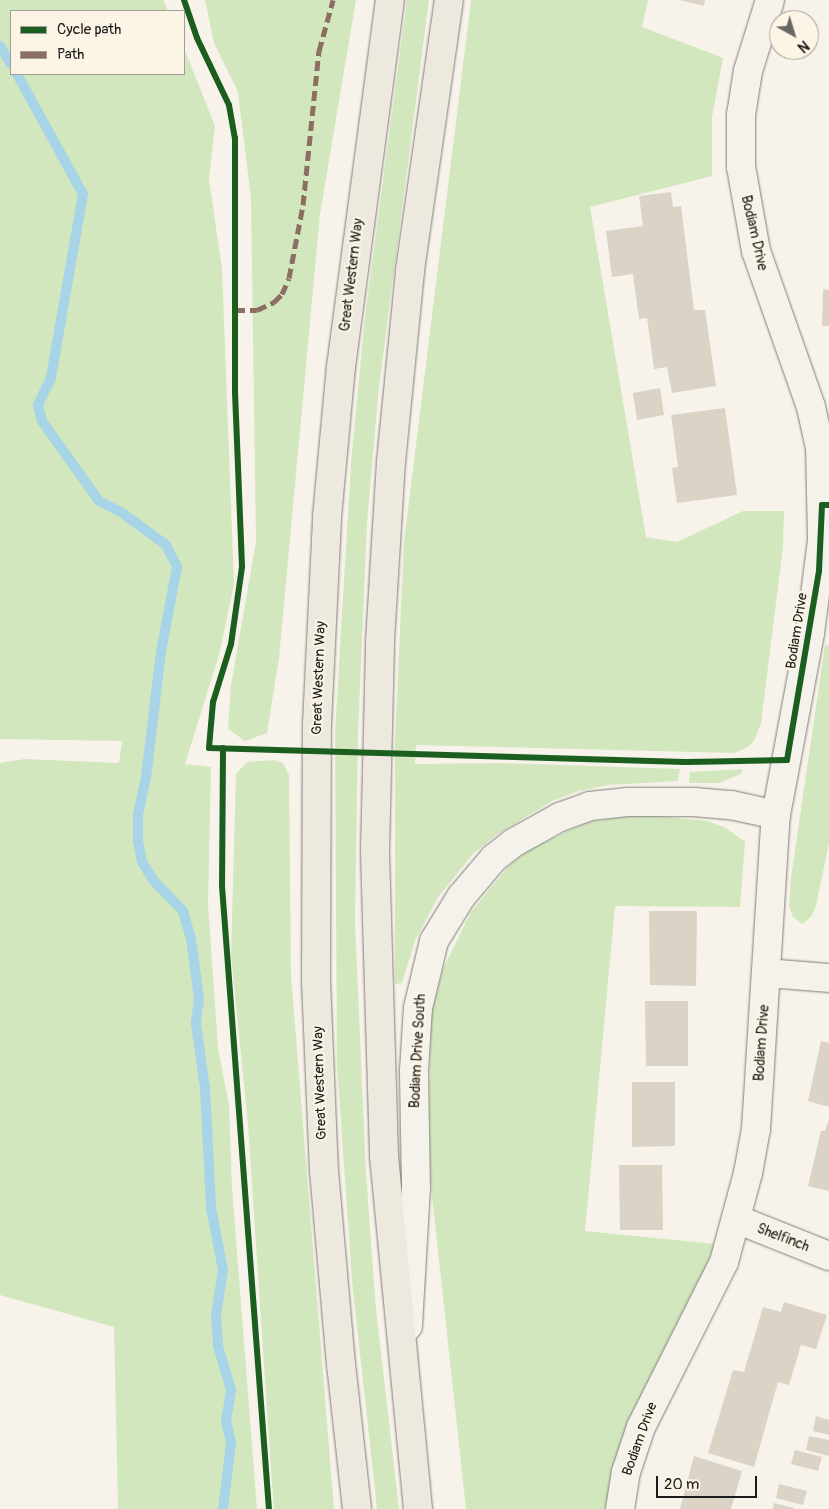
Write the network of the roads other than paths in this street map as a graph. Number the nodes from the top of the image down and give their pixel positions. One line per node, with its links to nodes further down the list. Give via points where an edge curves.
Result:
1 (390, 0): 11 (main road, Great Western Way, via 340,376 327,517 317,724 316,983 324,1172)
2 (449, 0): 10 (main road, via 408,288 386,511 380,650 374,851 377,985 387,1195)
3 (770, 0): 4 (street, Bodiam Drive, via 748,71 741,115 741,167 756,251 811,407 820,448)
4 (825, 505): 5 (street, Bodiam Drive, via 812,615)
5 (776, 815): 6 (street, Bodiam Drive); 10 (street, Bodiam Drive South, via 731,805 694,802 602,803 577,810 533,831 494,858 447,917 426,967 418,1008 414,1072 416,1188)
6 (767, 973): 7 (street); 8 (street, Bodiam Drive, via 756,1129)
7 (829, 978)
8 (736, 1219): 9 (street, Shelfinch); 13 (street, Bodiam Drive, via 724,1262 641,1427 626,1472)
9 (829, 1256)
10 (405, 1383): 12 (main road)
11 (357, 1509)
12 (418, 1509)
13 (620, 1509)

